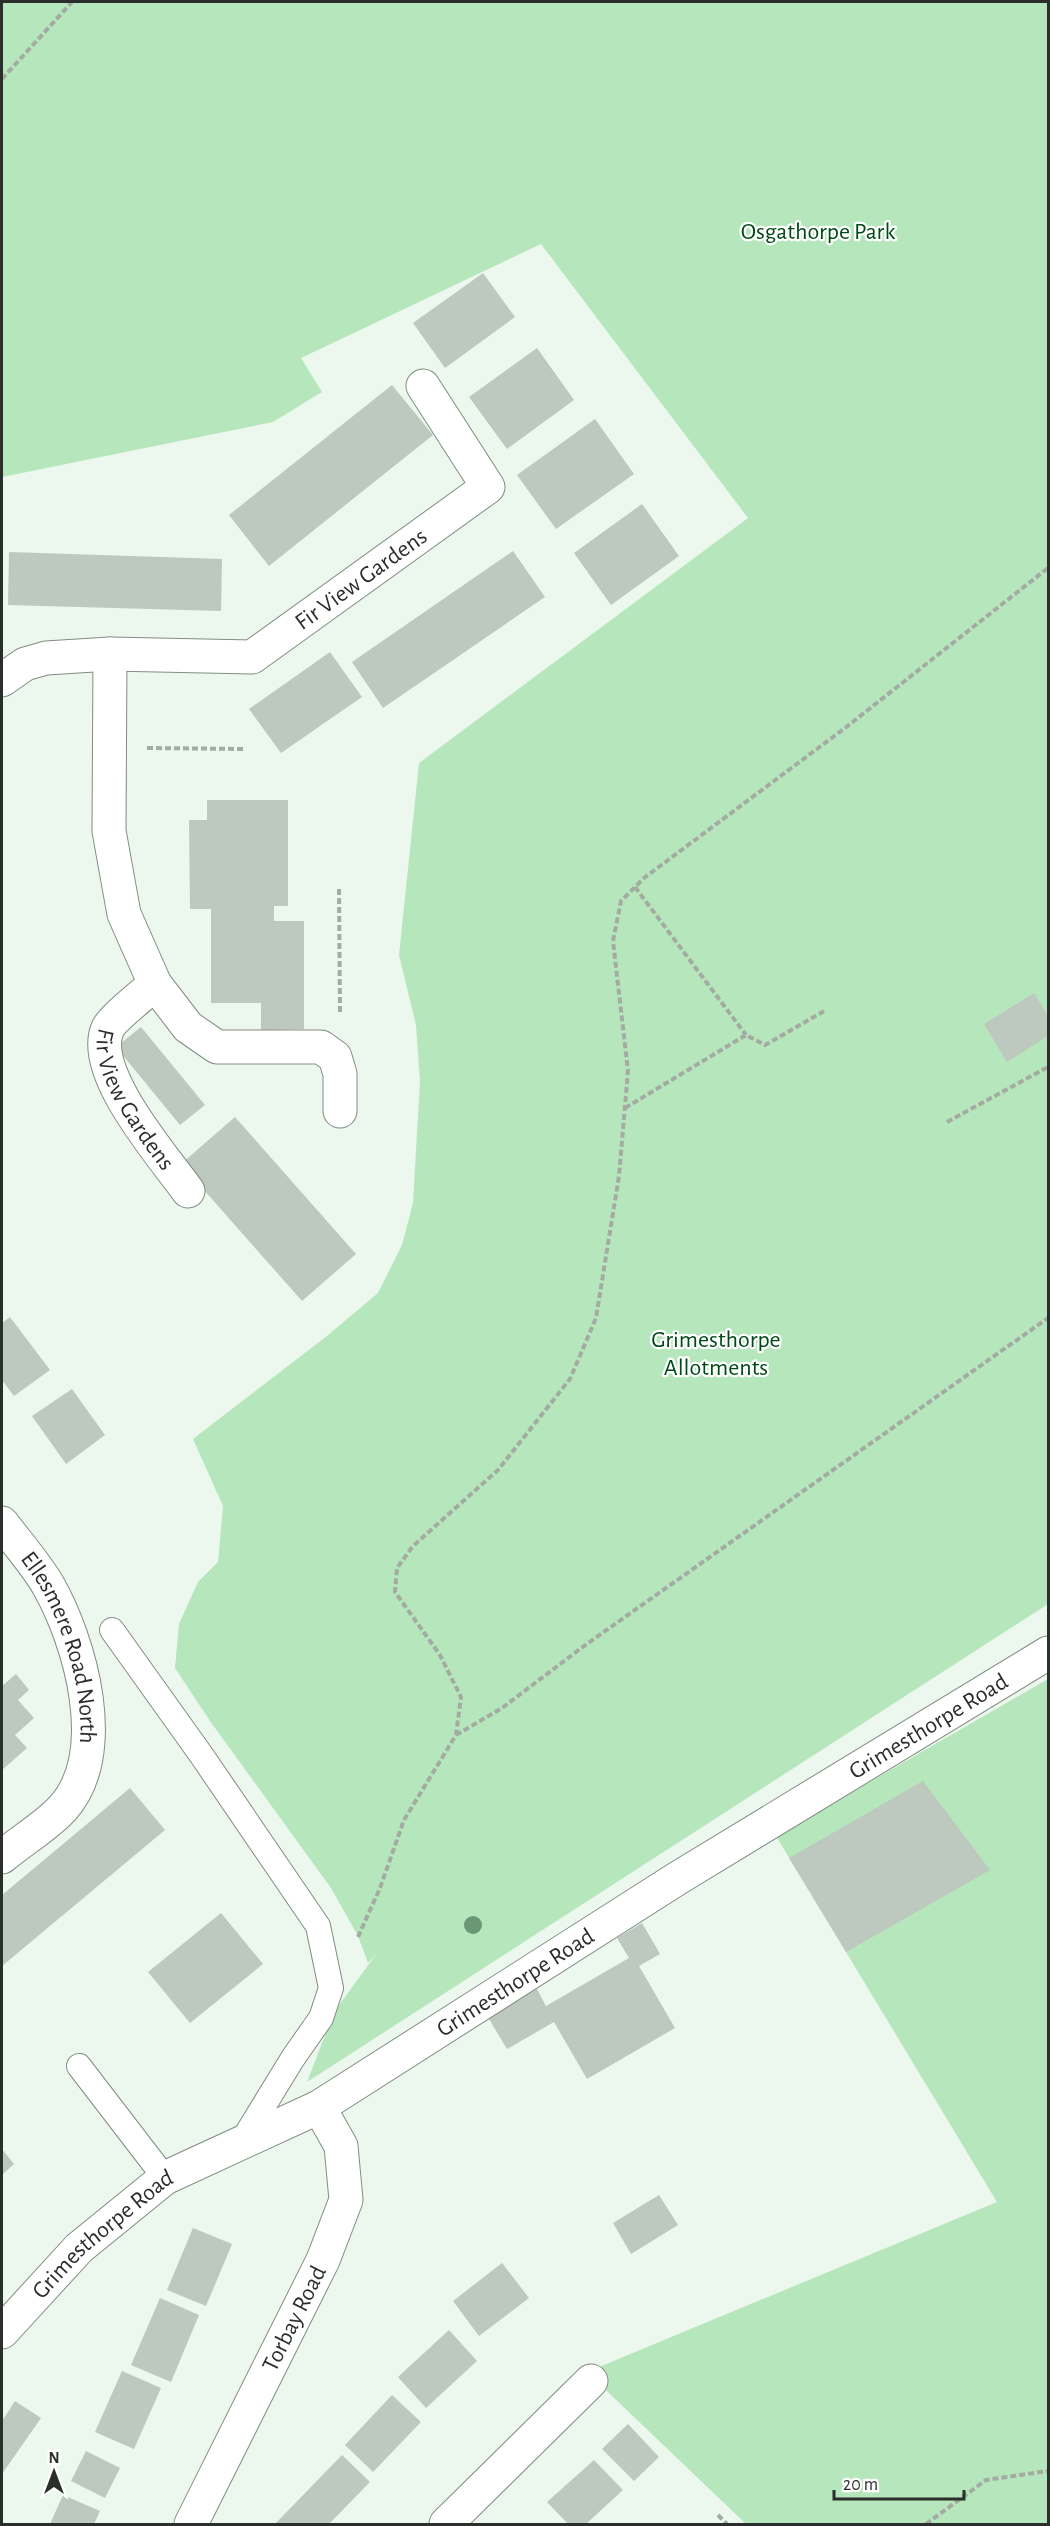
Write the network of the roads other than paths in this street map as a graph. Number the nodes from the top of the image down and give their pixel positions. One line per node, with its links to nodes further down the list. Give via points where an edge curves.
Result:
1 (423, 387): 2 (street, Fir View Gardens, via 488,487 252,657)
2 (110, 654): 3 (street, Fir View Gardens, via 46,658); 4 (street, via 109,831 124,914)
3 (13, 672)
4 (155, 984): 5 (street, via 188,1027 217,1047 321,1047 334,1057 340,1074); 6 (street, Fir View Gardens, via 109,1027 104,1049 109,1071 126,1105)
5 (340, 1111)
6 (188, 1191)
7 (2, 1523): 10 (street, Ellesmere Road North, via 48,1584 77,1650 88,1744 80,1780 63,1808)
8 (112, 1630): 13 (lane, via 318,1926 332,1988 321,2018)
9 (1048, 1653): 12 (street, Grimesthorpe Road, via 678,1878)
10 (2, 1857)
11 (79, 2066): 14 (lane)
12 (319, 2107): 13 (street, Grimesthorpe Road); 17 (street, Torbay Road, via 341,2146 346,2200 323,2260)
13 (241, 2143): 14 (street, Grimesthorpe Road)
14 (165, 2178): 15 (street, Grimesthorpe Road, via 80,2248)
15 (2, 2332)
16 (591, 2381): 18 (street)
17 (191, 2524)
18 (446, 2524)

